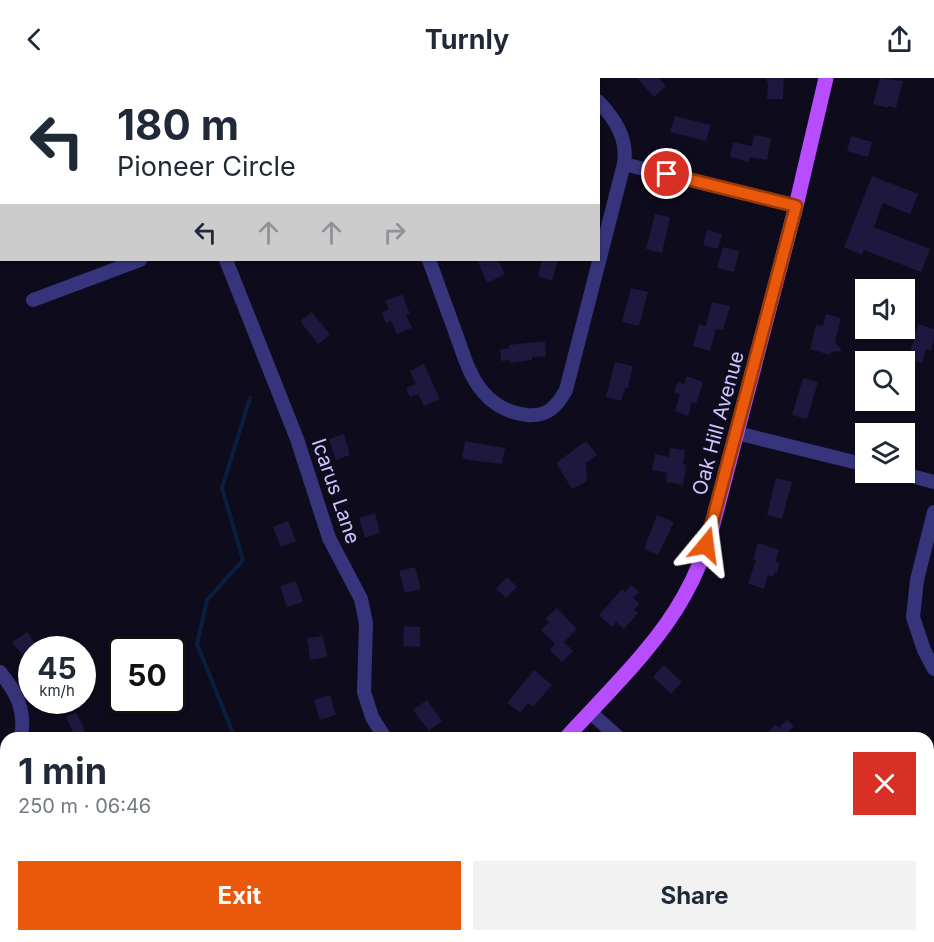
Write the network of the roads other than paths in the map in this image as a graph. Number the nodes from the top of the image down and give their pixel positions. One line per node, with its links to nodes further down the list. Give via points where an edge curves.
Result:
1 (826, 78): 4 (main road, Oak Hill Avenue)
2 (600, 103): 3 (street, via 621,132 626,152)
3 (624, 164): 4 (street); 5 (street)
4 (796, 206): 11 (main road, Oak Hill Avenue)
5 (600, 258)
6 (137, 261): 10 (street)
7 (226, 261): 20 (street, Icarus Lane, via 293,429 329,538 361,599 366,622 364,692)
8 (429, 261): 9 (street, via 467,366 482,392 517,414 542,415 560,402 566,390)
9 (599, 261)
10 (33, 300)
11 (737, 433): 12 (street); 18 (main road, Oak Hill Avenue, via 712,528 687,590 644,651)
12 (855, 462)
13 (915, 477): 14 (street)
14 (934, 482)
15 (934, 512): 16 (street, via 917,580 913,617)
16 (934, 669)
17 (0, 672): 19 (street, via 22,708)
18 (590, 712): 21 (main road, Oak Hill Avenue); 22 (street)
19 (22, 732)
20 (381, 732)
21 (572, 732)
22 (612, 732)

